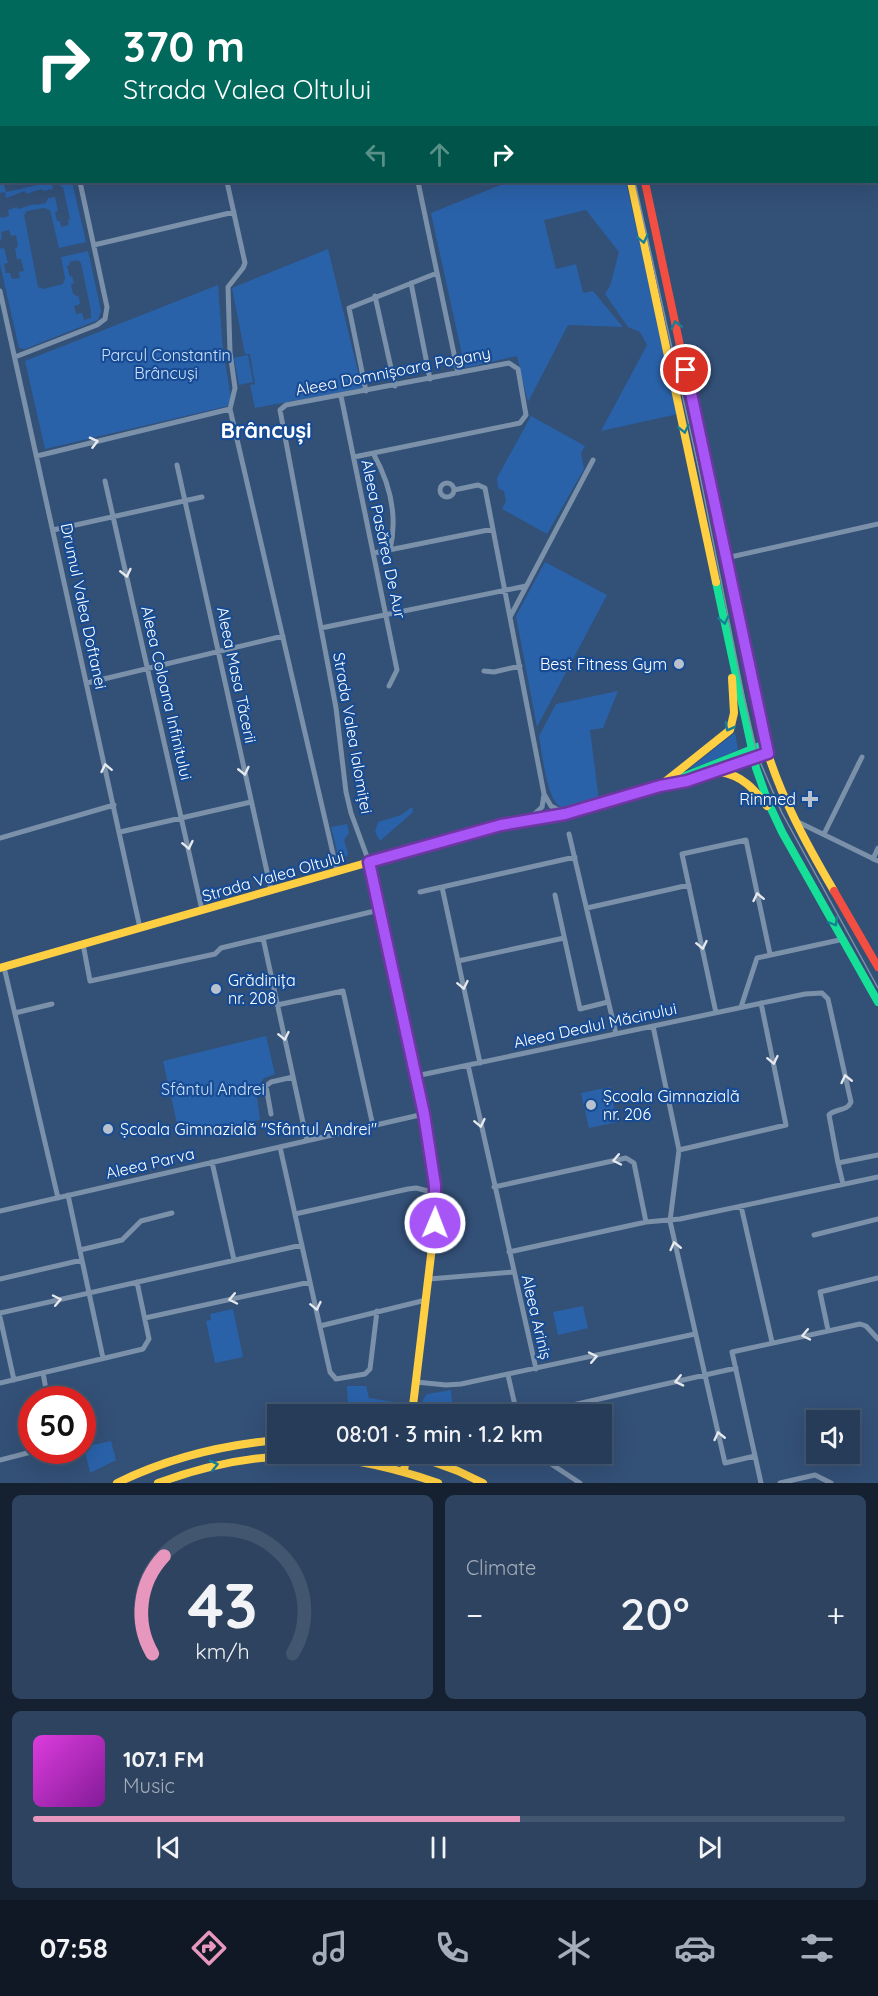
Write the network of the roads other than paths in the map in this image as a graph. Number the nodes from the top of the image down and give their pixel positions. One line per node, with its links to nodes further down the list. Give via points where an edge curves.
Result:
1 (80, 183): 7 (street)
2 (227, 183): 6 (street)
3 (417, 183): 10 (street)
4 (631, 183): 9 (main road, one-way to 9)
5 (645, 183): 8 (main road)
6 (234, 212): 7 (street); 20 (street, via 245,263 228,286 235,388)
7 (94, 245): 14 (street, via 107,307 105,319)
8 (663, 266): 9 (main road); 37 (main road, one-way to 8)
9 (649, 269): 44 (main road, one-way to 44)
10 (436, 273): 11 (street); 15 (street)
11 (411, 283): 13 (street); 16 (street)
12 (0, 291): 14 (street, Drumul Valea Doftanei)
13 (375, 296): 17 (street); 18 (street, via 349,308)
14 (15, 357): 23 (street, Drumul Valea Doftanei)
15 (458, 373): 16 (street, Aleea Domnișoara Pogany); 22 (street, Aleea Domnișoara Pogany, via 513,364 518,369 526,415 520,423)
16 (430, 379): 17 (street, Aleea Domnișoara Pogany)
17 (395, 386): 18 (street, Aleea Domnișoara Pogany)
18 (366, 391): 19 (street, Aleea Domnișoara Pogany)
19 (341, 396): 21 (street, Aleea Domnișoara Pogany, via 286,405); 24 (street, Aleea Pasărea De Aur)
20 (230, 409): 23 (street, one-way to 20); 43 (street)
21 (280, 410): 42 (street, Strada Valea Ialomiței)
22 (373, 453): 24 (street); 35 (street, Aleea Pasărea De Aur, via 392,507)
23 (37, 456): 34 (street, Drumul Valea Doftanei)
24 (354, 457): 36 (street, Aleea Pasărea De Aur)
25 (593, 460): 38 (street)
26 (177, 465): 30 (street, Aleea Masa Tăcerii)
27 (105, 481): 31 (street, Aleea Coloana Infinitului)
28 (454, 490): 33 (street, via 483,486)
29 (202, 497): 30 (street)
30 (185, 501): 31 (street); 45 (street, Aleea Masa Tăcerii)
31 (113, 516): 34 (street); 47 (street, Aleea Coloana Infinitului, one-way to 47)
32 (878, 524): 37 (street)
33 (493, 529): 35 (street); 39 (street)
34 (53, 530): 49 (street, Drumul Valea Doftanei)
35 (390, 550): 36 (street)
36 (374, 553): 40 (street, Aleea Pasărea De Aur)
37 (726, 558): 51 (main road)
38 (526, 586): 39 (street); 41 (street)
39 (505, 591): 40 (street); 41 (street)
40 (386, 614): 42 (street); 50 (street, Aleea Pasărea De Aur, via 397,670)
41 (510, 617): 46 (street)
42 (321, 627): 75 (street, Strada Valea Ialomiței, via 338,717 346,792)
43 (283, 636): 45 (street); 76 (street)
44 (730, 649): 52 (main road); 59 (main road, one-way to 59, via 732,725)
45 (218, 652): 47 (street); 61 (street, Aleea Masa Tăcerii, one-way to 61)
46 (520, 666): 48 (street, via 494,672); 60 (street)
47 (147, 669): 49 (street); 65 (street, Aleea Coloana Infinitului)
48 (484, 670)
49 (87, 682): 62 (street, Drumul Valea Doftanei, one-way to 49)
50 (390, 686)
51 (754, 694): 52 (main road); 53 (main road)
52 (740, 698): 54 (main road)
53 (765, 744): 54 (main road, Strada Valea Oltului); 55 (main road)
54 (751, 750): 57 (main road); 59 (main road, Strada Valea Oltului)
55 (768, 753): 57 (main road, Strada Valea Oltului); 67 (main road)
56 (862, 757): 70 (street)
57 (754, 759): 58 (main road, Strada Valea Oltului); 64 (main road)
58 (719, 772): 59 (main road, Strada Valea Oltului); 64 (main road, via 741,777)
59 (660, 786): 63 (main road, Strada Valea Oltului)
60 (544, 794): 63 (street, via 551,806); 66 (street, via 542,807)
61 (251, 802): 65 (street); 79 (street, Aleea Masa Tăcerii)
62 (114, 805): 68 (street, Drumul Valea Doftanei); 71 (street)
63 (565, 814): 66 (main road, Strada Valea Oltului)
64 (775, 816): 88 (main road, one-way to 88)
65 (182, 818): 68 (street); 83 (street, Aleea Coloana Infinitului, one-way to 83)
66 (529, 819): 75 (main road, Strada Valea Oltului)
67 (798, 822): 70 (street); 92 (main road)
68 (120, 832): 85 (street, Drumul Valea Doftanei)
69 (570, 834): 73 (street)
70 (824, 834): 74 (street)
71 (0, 838)
72 (878, 848): 74 (street)
73 (575, 857): 78 (street); 82 (street)
74 (875, 860)
75 (369, 862): 76 (main road, Strada Valea Oltului); 84 (main road, Strada Valea Ialomiței)
76 (337, 871): 79 (main road, Strada Valea Oltului)
77 (689, 885): 82 (street); 90 (street, one-way to 77, via 746,840 682,854); 102 (street, one-way to 102)
78 (442, 887): 80 (street); 91 (street)
79 (271, 890): 83 (main road, Strada Valea Oltului)
80 (420, 892)
81 (555, 895): 87 (street, Aleea Dealul Măcinului)
82 (587, 909): 95 (street)
83 (202, 910): 85 (main road, Strada Valea Oltului)
84 (380, 910): 86 (street); 107 (main road, Strada Valea Ialomiței)
85 (141, 928): 89 (main road, Strada Valea Oltului)
86 (263, 938): 89 (street, via 221,948 215,954 90,981); 99 (street)
87 (564, 938): 91 (street); 95 (street, Aleea Dealul Măcinului, via 580,1009)
88 (844, 939): 90 (street); 94 (main road)
89 (82, 944): 93 (main road, Strada Valea Oltului)
90 (770, 954): 100 (street, via 755,960)
91 (458, 961): 105 (street, one-way to 105)
92 (878, 967)
93 (2, 968): 101 (street)
94 (875, 989): 96 (main road)
95 (608, 1002): 104 (street)
96 (878, 1002)
97 (761, 1003): 100 (street, Aleea Dealul Măcinului); 114 (street, one-way to 114, via 786,1125); 117 (street, Aleea Dealul Măcinului, one-way to 97, via 829,1115 849,1106 850,1098 828,999 822,993 805,994)
98 (52, 1004): 101 (street)
99 (277, 1005): 108 (street, one-way to 108); 111 (street, via 343,991)
100 (741, 1008): 102 (street, Aleea Dealul Măcinului)
101 (15, 1013): 123 (street)
102 (716, 1013): 103 (street, Aleea Dealul Măcinului)
103 (653, 1026): 104 (street, Aleea Dealul Măcinului); 114 (street)
104 (616, 1034): 105 (street, Aleea Dealul Măcinului)
105 (480, 1063): 106 (street, Aleea Dealul Măcinului)
106 (468, 1065): 107 (street, Aleea Dealul Măcinului); 120 (street, Aleea Ariniș, one-way to 120)
107 (416, 1076): 110 (main road, Strada Valea Ialomiței)
108 (293, 1077): 109 (street, via 266,1086); 112 (street)
109 (271, 1114)
110 (424, 1114): 111 (street, Aleea Parva); 121 (main road, Strada Valea Ialomiței)
111 (373, 1126): 112 (street, Aleea Parva)
112 (307, 1141): 113 (street, Aleea Parva)
113 (280, 1147): 116 (street, Aleea Parva); 127 (street)
114 (679, 1150): 129 (street)
115 (878, 1155): 117 (street)
116 (212, 1162): 122 (street, Aleea Parva); 136 (street)
117 (838, 1164): 119 (street)
118 (878, 1177): 119 (street)
119 (843, 1184): 124 (street)
120 (495, 1187): 130 (street, one-way to 120, via 634,1163 626,1158); 134 (street, Aleea Ariniș)
121 (436, 1193): 127 (street, via 408,1189); 140 (main road, Strada Valea Ialomiței)
122 (68, 1196): 123 (street, Aleea Parva); 133 (street)
123 (58, 1198): 125 (street, Aleea Parva)
124 (741, 1206): 129 (street); 152 (street)
125 (0, 1211)
126 (172, 1213): 133 (street, via 141,1221 122,1240)
127 (296, 1214): 132 (street)
128 (878, 1220): 131 (street)
129 (670, 1221): 130 (street); 150 (street, one-way to 129)
130 (646, 1222): 134 (street)
131 (814, 1235)
132 (302, 1245): 136 (street); 142 (street)
133 (80, 1250): 135 (street)
134 (509, 1252): 137 (street, Aleea Ariniș)
135 (82, 1260): 139 (street); 143 (street)
136 (234, 1260): 141 (street)
137 (514, 1272): 140 (street); 155 (street, Aleea Ariniș)
138 (878, 1278): 149 (street, via 820,1292)
139 (0, 1279)
140 (429, 1279): 144 (main road, Strada Valea Ialomiței)
141 (137, 1282): 143 (street); 147 (street)
142 (310, 1282): 147 (street, one-way to 147); 148 (street, one-way to 148)
143 (89, 1293): 146 (street, one-way to 143); 153 (street)
144 (427, 1300): 145 (street); 160 (main road, Strada Valea Ialomiței)
145 (377, 1311): 148 (street); 148 (street, via 370,1369 365,1374 344,1379 331,1375)
146 (0, 1315): 159 (street)
147 (145, 1318): 153 (street, via 147,1345)
148 (320, 1326)
149 (828, 1330): 151 (street, via 863,1324); 152 (street, one-way to 152)
150 (695, 1334): 155 (street, one-way to 150); 158 (street)
151 (878, 1339)
152 (772, 1342): 154 (street, via 732,1352)
153 (103, 1358): 156 (street)
154 (736, 1368): 158 (street); 168 (street)
155 (536, 1369): 157 (street, Aleea Ariniș)
156 (43, 1373): 159 (street); 162 (street)
157 (508, 1375): 160 (street, Aleea Ariniș, via 453,1385); 164 (street)
158 (705, 1375): 165 (street, one-way to 165); 168 (street, one-way to 158, via 725,1463)
159 (14, 1380): 161 (street)
160 (416, 1382): 163 (main road, Strada Valea Ialomiței)
161 (0, 1383)
162 (45, 1386)
163 (413, 1404)
164 (515, 1404)
165 (577, 1404)
166 (267, 1441): 174 (main road, via 181,1457)
167 (18, 1455): 169 (street)
168 (755, 1456): 179 (street)
169 (0, 1460)
170 (405, 1464): 173 (main road)
171 (439, 1464): 177 (main road)
172 (551, 1464): 178 (street)
173 (404, 1470): 175 (main road, one-way to 173, via 227,1462 286,1455 342,1458); 176 (main road)
174 (117, 1483)
175 (158, 1483)
176 (438, 1483)
177 (483, 1483)
178 (580, 1483)
179 (761, 1483)
180 (784, 1483): 181 (street, via 814,1475)
181 (831, 1483)

